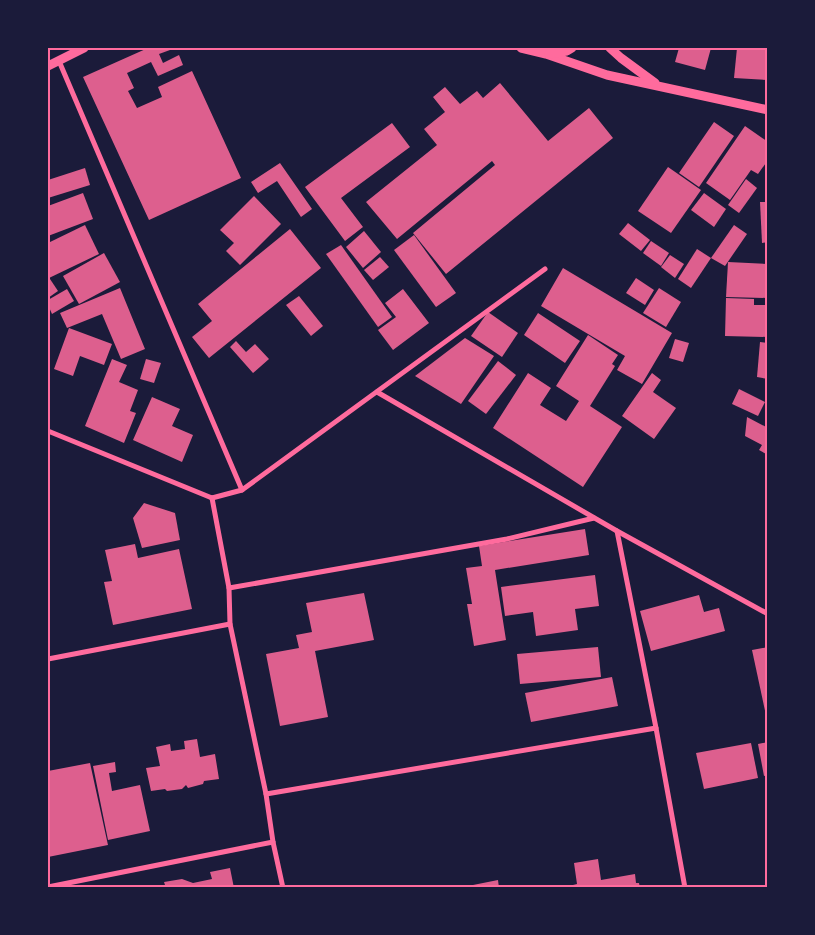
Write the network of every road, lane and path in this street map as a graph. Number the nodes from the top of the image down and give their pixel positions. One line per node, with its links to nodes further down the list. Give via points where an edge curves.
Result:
1 (84, 48): 6 (street)
2 (520, 48): 5 (street)
3 (572, 48): 5 (street)
4 (610, 48): 8 (street)
5 (546, 54): 8 (street, via 607,75)
6 (59, 61): 7 (street); 13 (street)
7 (48, 66)
8 (658, 85): 9 (street)
9 (768, 110)
10 (545, 269): 11 (street)
11 (377, 392): 13 (street); 15 (street)
12 (48, 431): 14 (street)
13 (242, 490): 14 (street)
14 (212, 498): 17 (street)
15 (594, 518): 16 (street); 17 (street, via 507,539)
16 (617, 531): 18 (street); 21 (street)
17 (229, 588): 19 (street)
18 (768, 614)
19 (230, 624): 20 (street); 22 (street)
20 (48, 659)
21 (656, 728): 22 (street); 26 (street)
22 (266, 794): 23 (street)
23 (274, 842): 24 (street); 25 (street)
24 (48, 887)
25 (283, 888)
26 (685, 888)

